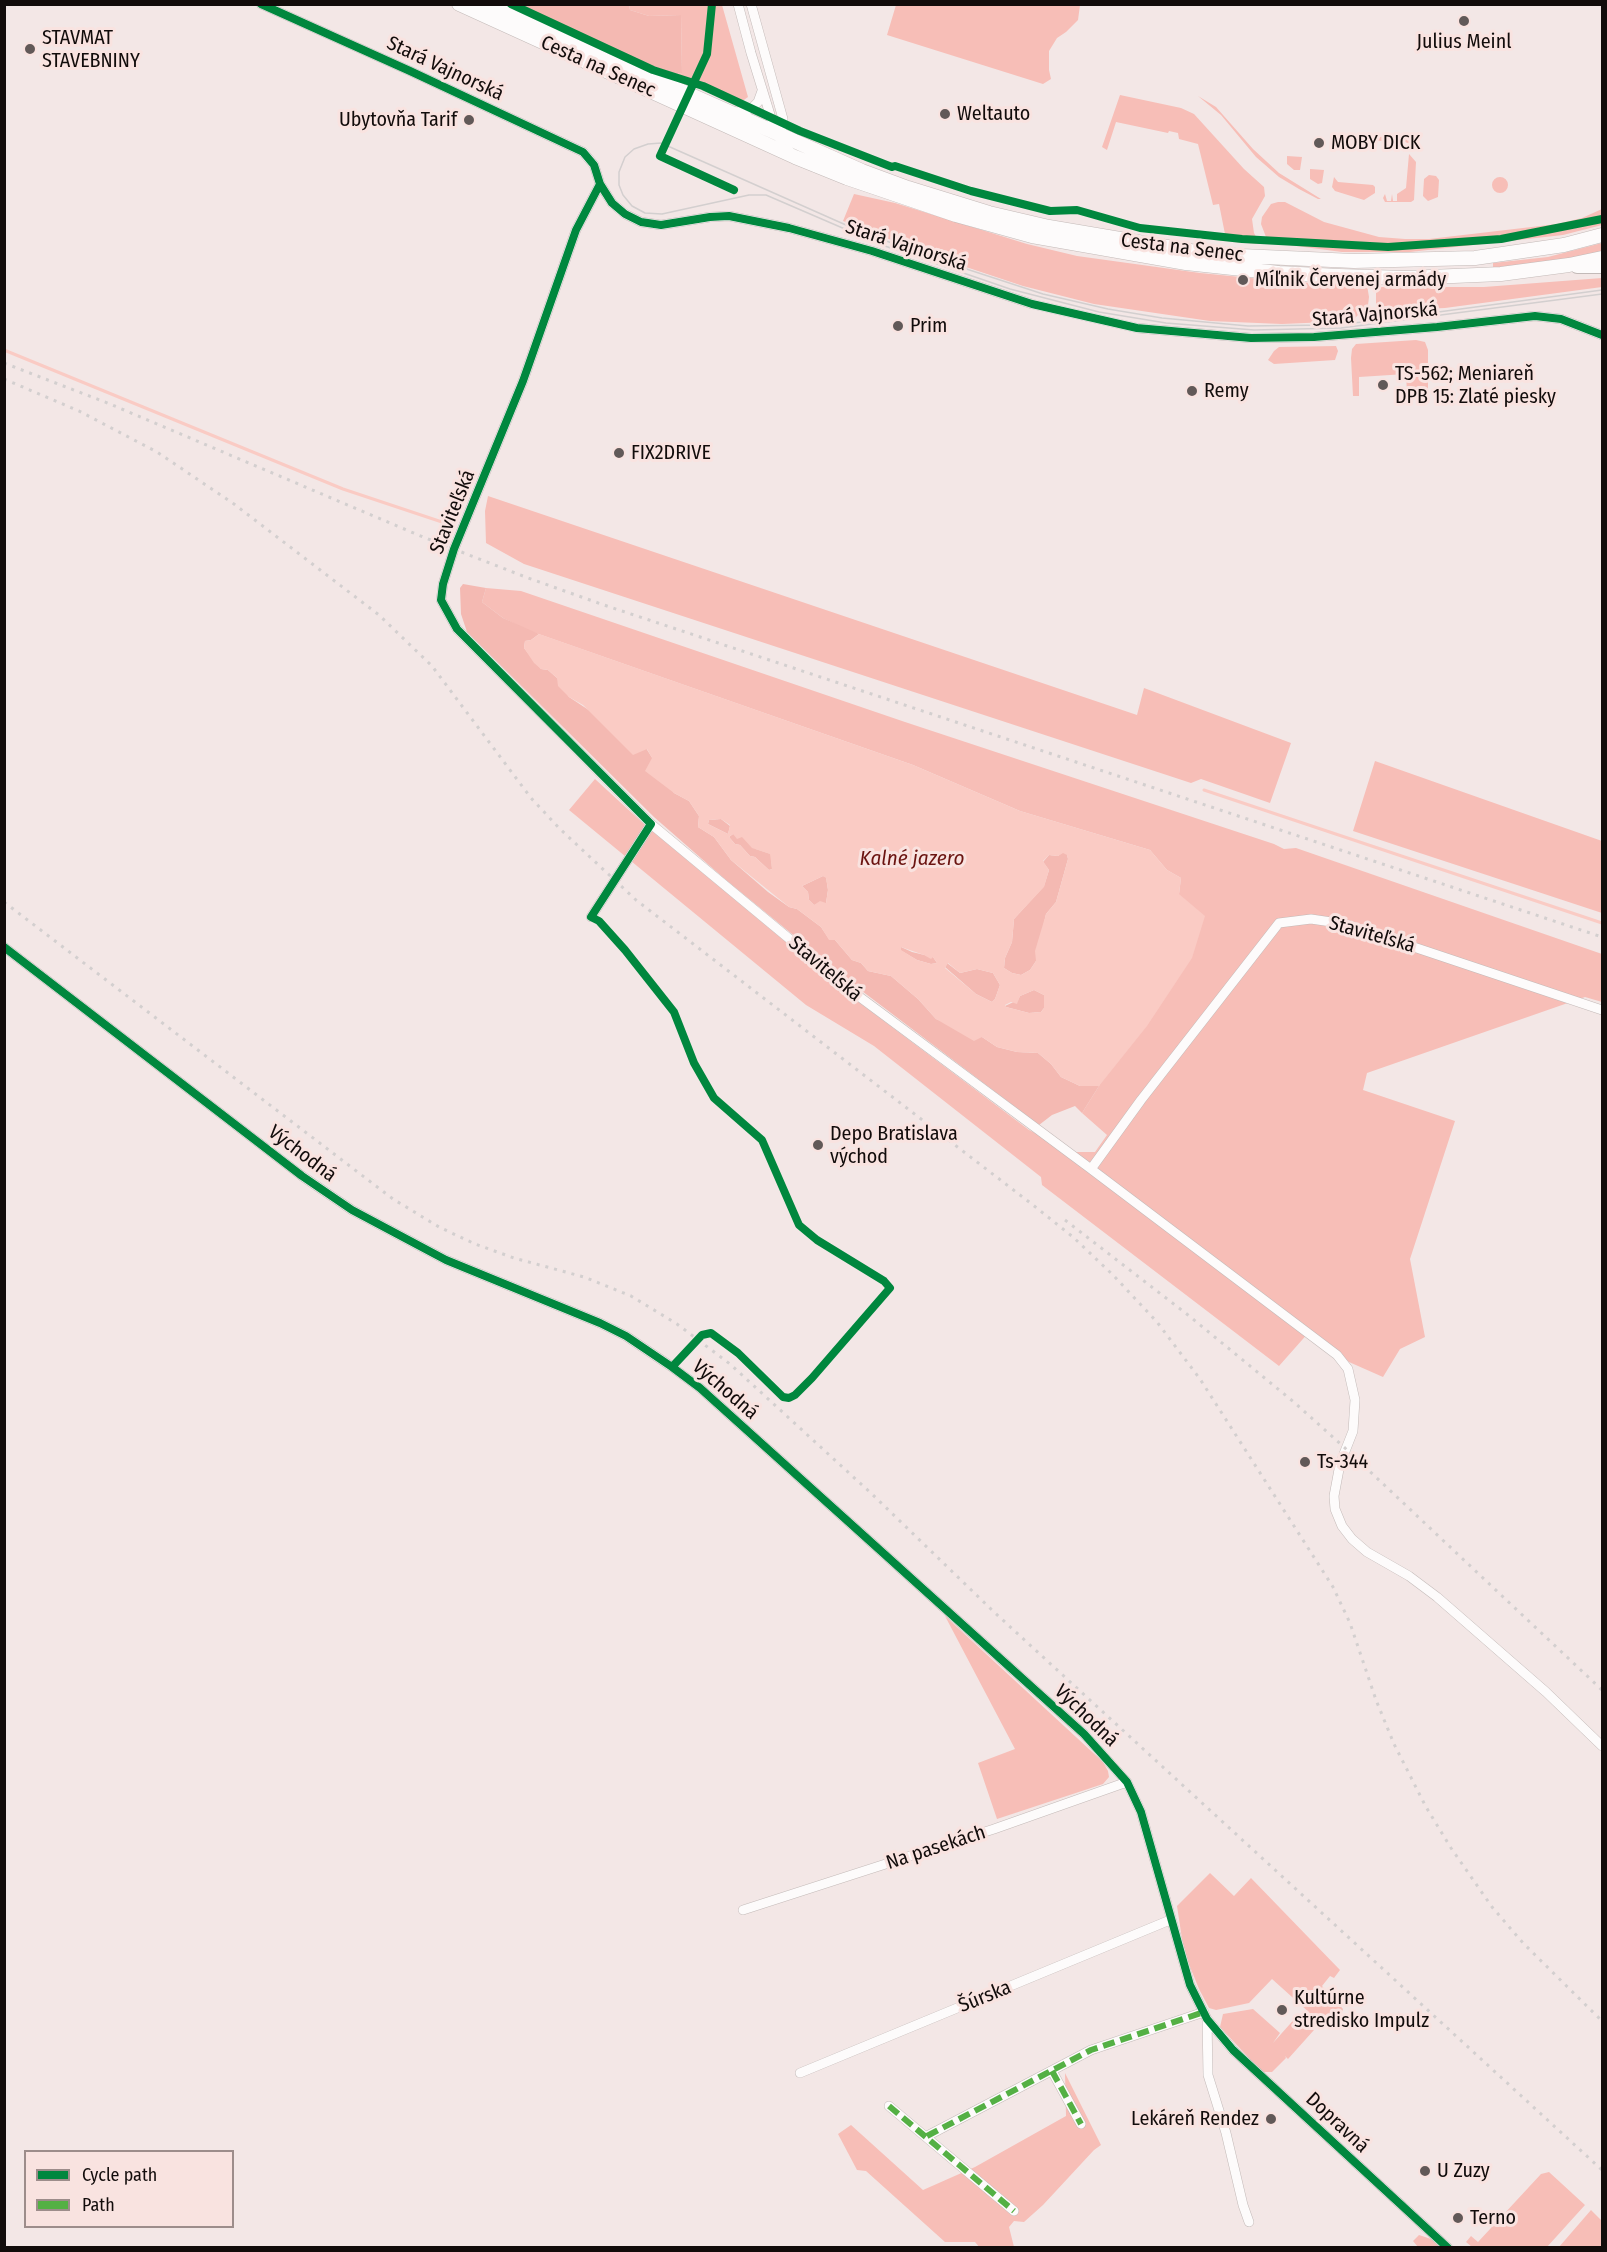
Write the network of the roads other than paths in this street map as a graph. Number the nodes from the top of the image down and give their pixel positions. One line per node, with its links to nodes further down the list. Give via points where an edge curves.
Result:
1 (261, 4): 11 (street, Stará Vajnorská, via 584,152 594,165)
2 (459, 4): 8 (main road, Cesta na Senec)
3 (486, 4): 7 (main road, Cesta na Senec)
4 (738, 4): 6 (street)
5 (751, 4): 9 (street, via 783,119)
6 (762, 91): 7 (street, via 751,109); 9 (street)
7 (727, 112): 9 (main road, Cesta na Senec)
8 (737, 131): 9 (street, Cesta na Senec); 10 (main road, Cesta na Senec)
9 (776, 134): 10 (street); 12 (main road, Cesta na Senec, via 899,185 997,215 1191,251 1354,261 1458,260 1523,252)
10 (795, 157): 15 (main road, Cesta na Senec, via 868,186 1006,230 1169,261 1389,278)
11 (600, 184): 16 (street, Stará Vajnorská, via 619,210 641,222 661,225 729,216 789,228 1032,304 1137,328 1251,338 1314,337 1535,316 1561,319); 17 (street, Staviteľská, via 576,230 523,381 454,549 441,600 457,629)
12 (1602, 235)
13 (1602, 258): 15 (main road, Cesta na Senec)
14 (1602, 267): 15 (main road)
15 (1546, 269)
16 (1602, 335)
17 (651, 824): 18 (street); 21 (street, Staviteľská, via 857,995)
18 (591, 917)
19 (4, 947): 23 (street, Východná, via 302,1176 352,1210 446,1260 600,1323 672,1367 1084,1734)
20 (1602, 1010): 21 (street, Staviteľská, via 1345,924 1311,919 1279,923)
21 (1091, 1169): 22 (street, via 1336,1355 1348,1369 1356,1400 1353,1431 1340,1464 1334,1496 1342,1526 1367,1552 1437,1597)
22 (1602, 1746)
23 (1126, 1782): 24 (street, Na pasekách); 25 (street, Východná, via 1144,1822)
24 (743, 1910)
25 (1170, 1920): 26 (street, Východná, via 1190,1985); 28 (street, Šúrska)
26 (1206, 2015): 27 (street, via 1091,2050); 33 (street, Východná, via 1208,2075); 34 (street, Dopravná, via 1233,2050)
27 (1052, 2071): 30 (street); 31 (street)
28 (800, 2073)
29 (889, 2106): 31 (street)
30 (1081, 2124)
31 (927, 2136): 32 (street)
32 (1014, 2211)
33 (1250, 2222)
34 (1448, 2247)

